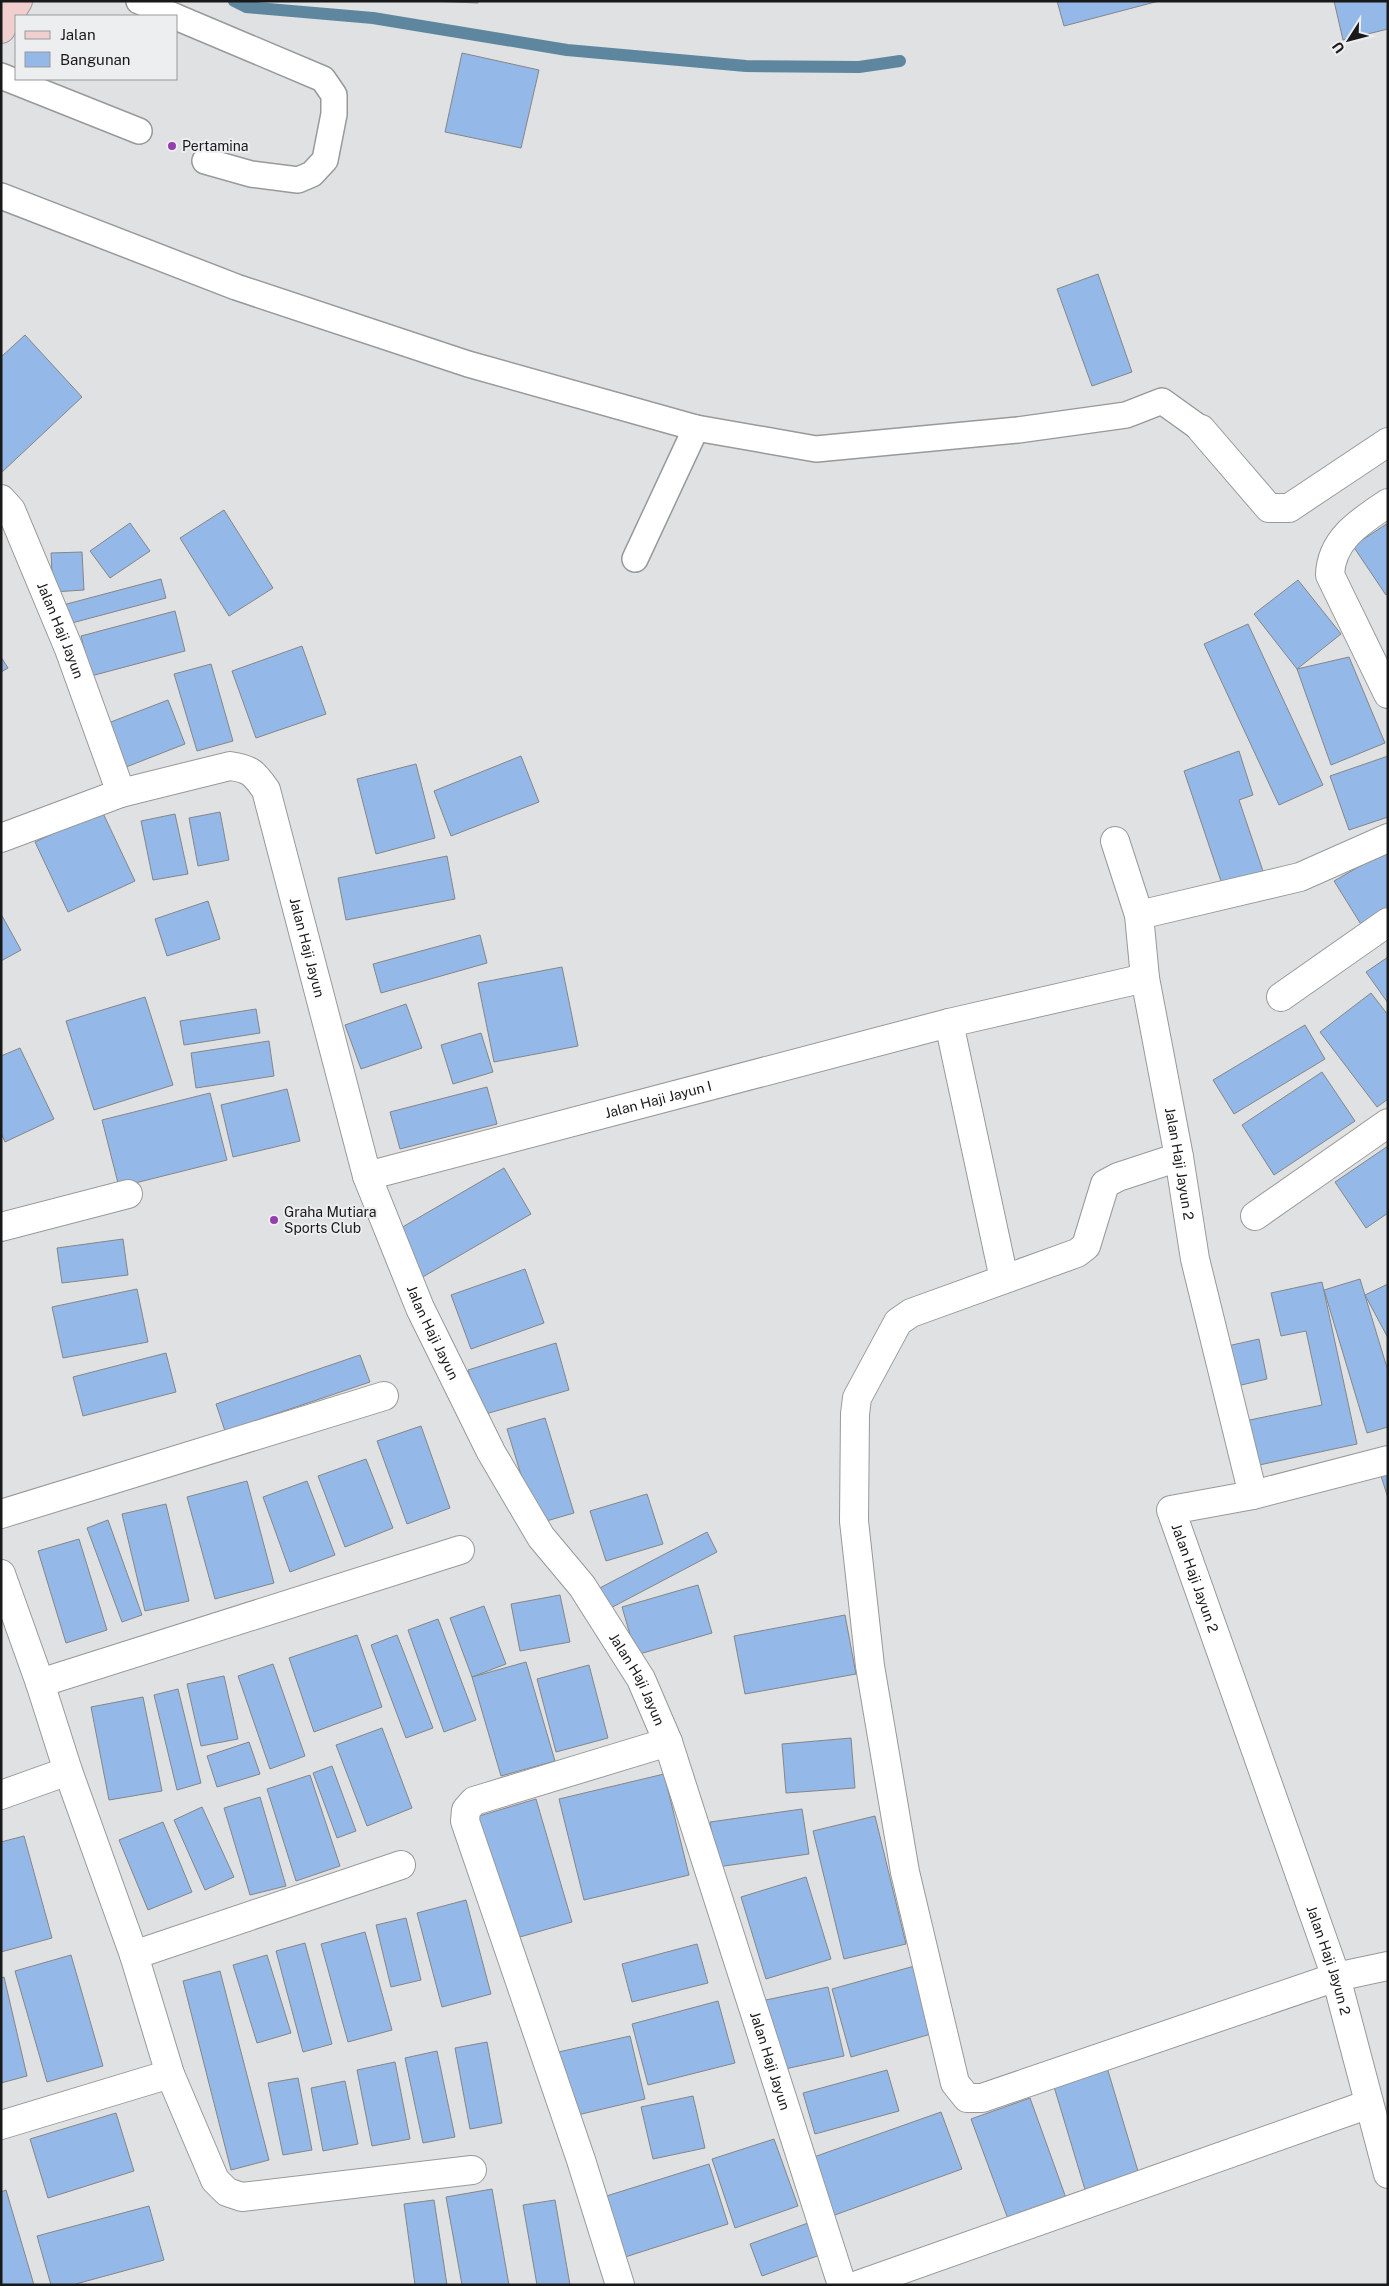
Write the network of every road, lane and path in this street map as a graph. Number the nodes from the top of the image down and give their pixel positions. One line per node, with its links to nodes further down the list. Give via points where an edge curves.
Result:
1 (18, 1): 5 (main road)
2 (139, 1): 3 (lane)
3 (170, 15)
4 (178, 18): 8 (lane, via 323,79 334,95 334,114 325,160 312,174 298,180 251,174)
5 (1, 29)
6 (1, 76): 7 (lane)
7 (139, 131)
8 (205, 161)
9 (1, 196): 10 (lane, via 292,306 468,364)
10 (696, 428): 11 (lane, via 816,449 1018,430 1126,415 1162,401); 15 (lane)
11 (1201, 428): 12 (street, via 1269,508 1289,508)
12 (1388, 442)
13 (1, 499): 17 (street, Jalan Haji Jayun, via 11,510 69,649)
14 (1388, 503): 16 (street, via 1360,522 1337,545 1330,562 1330,575)
15 (635, 559)
16 (1388, 694)
17 (121, 793): 18 (street); 28 (street, Jalan Haji Jayun, via 230,766 246,768 266,790)
18 (1, 838)
19 (1388, 838): 21 (street, via 1300,877)
20 (1115, 841): 21 (street, Jalan Haji Jayun 2)
21 (1139, 916): 23 (street, Jalan Haji Jayun 2)
22 (1388, 922): 24 (street)
23 (1145, 978): 25 (street, Jalan Haji Jayun I); 27 (street, Jalan Haji Jayun 2)
24 (1281, 997)
25 (949, 1023): 28 (street, Jalan Haji Jayun I); 32 (street)
26 (1388, 1123): 30 (street)
27 (1179, 1157): 32 (street, via 1105,1184 1086,1246 1077,1253); 35 (street, Jalan Haji Jayun 2, via 1194,1259)
28 (367, 1176): 40 (street, Jalan Haji Jayun, via 420,1308 491,1452 541,1537 582,1586 641,1679)
29 (128, 1194): 31 (street)
30 (1255, 1216)
31 (1, 1228)
32 (1004, 1279): 46 (street, via 911,1313 898,1322 857,1398 855,1414 854,1521 870,1666 905,1872 955,2084 967,2098 982,2098)
33 (384, 1396): 36 (street)
34 (1388, 1460): 35 (street)
35 (1253, 1495): 46 (street, Jalan Haji Jayun 2, via 1170,1510)
36 (1, 1514)
37 (460, 1550): 39 (street)
38 (1, 1574): 39 (street)
39 (40, 1682): 41 (street)
40 (668, 1742): 52 (street, via 474,1801 466,1810 465,1821 581,2160); 53 (street, Jalan Haji Jayun)
41 (68, 1771): 42 (street); 44 (street)
42 (1, 1795)
43 (401, 1865): 44 (street)
44 (134, 1955): 47 (street)
45 (1388, 1966): 46 (street)
46 (1336, 1977): 48 (street, Jalan Haji Jayun 2)
47 (170, 2074): 49 (street); 50 (street, via 215,2180 227,2192 242,2197)
48 (1369, 2104): 51 (street, Jalan Haji Jayun 2); 54 (street)
49 (1, 2125)
50 (472, 2170)
51 (1388, 2174)
52 (620, 2285)
53 (842, 2285)
54 (858, 2285)

